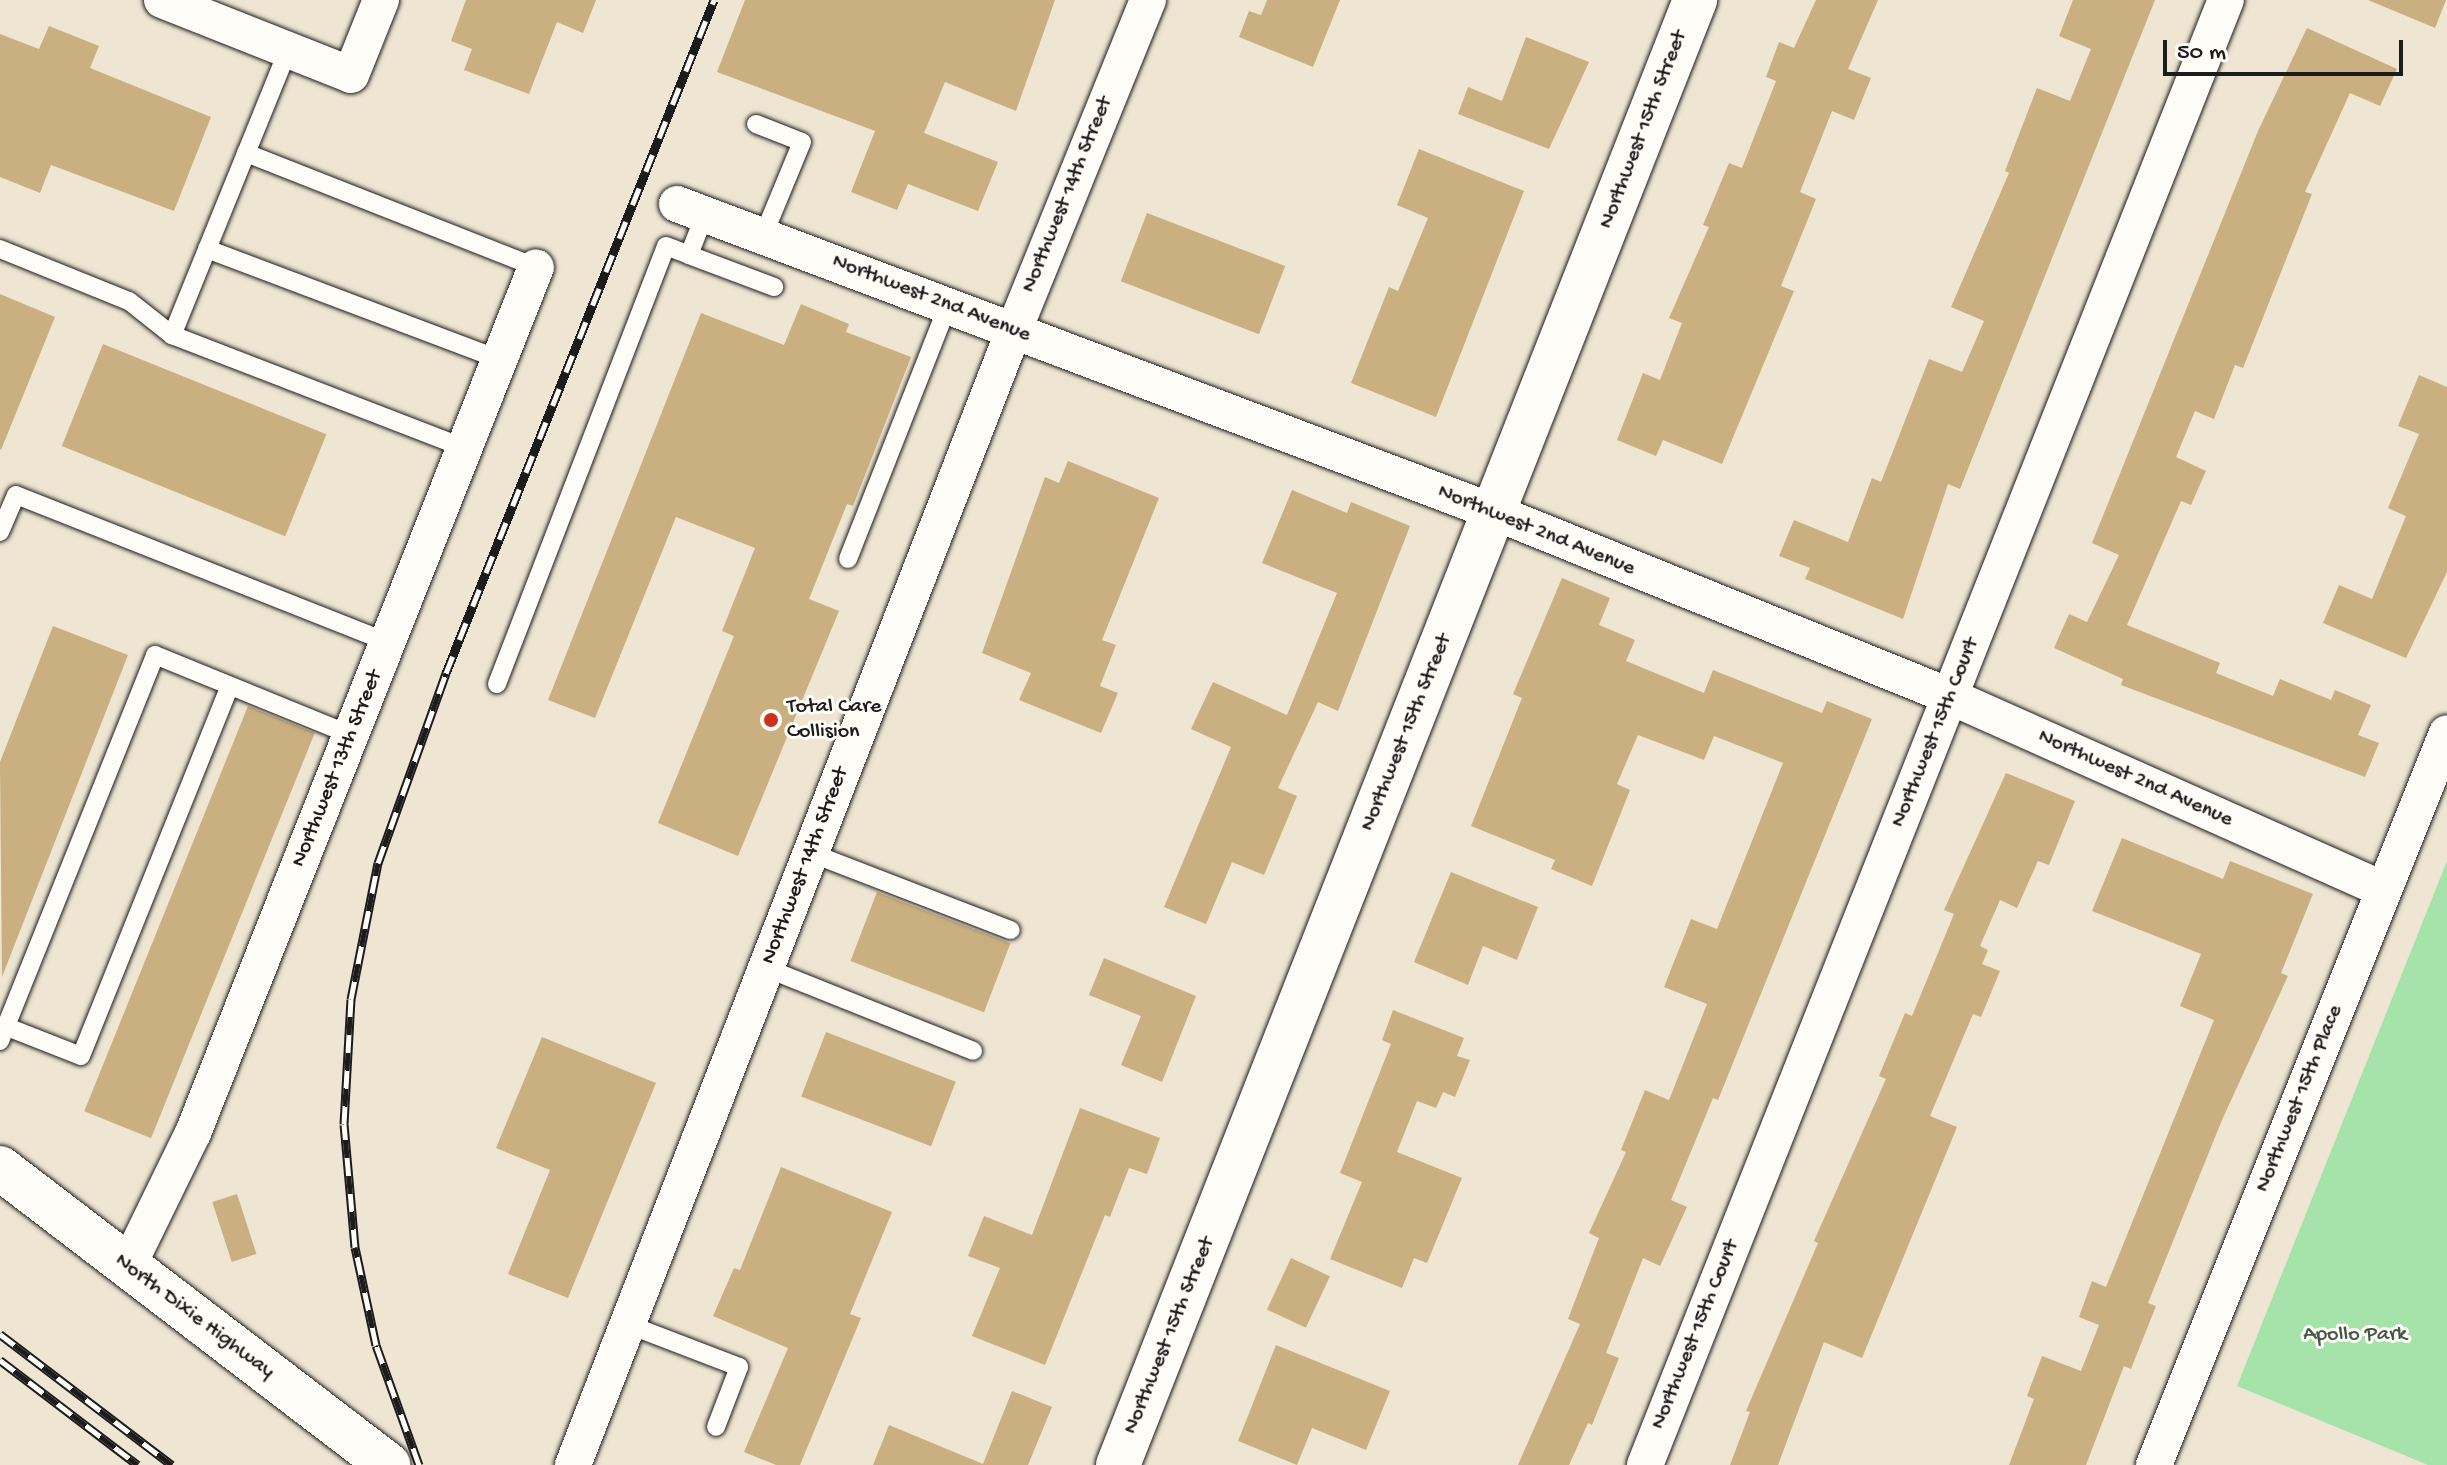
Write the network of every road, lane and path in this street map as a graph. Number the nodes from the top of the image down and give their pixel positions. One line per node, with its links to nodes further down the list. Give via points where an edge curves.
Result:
1 (162, 0): 6 (street)
2 (381, 0): 6 (street, via 351,75)
3 (1148, 0): 17 (street, Northwest 14th Street)
4 (1695, 0): 21 (street, Northwest 15th Street)
5 (2226, 0): 27 (street, Northwest 15th Court)
6 (288, 50): 8 (lane)
7 (756, 124): 10 (lane, via 802,142)
8 (246, 153): 12 (lane); 14 (lane)
9 (691, 209): 10 (street, Northwest 2nd Avenue); 13 (lane)
10 (763, 236): 16 (street, Northwest 2nd Avenue)
11 (0, 249): 18 (lane, via 129,301)
12 (207, 249): 18 (lane); 19 (lane)
13 (689, 255): 15 (lane); 25 (lane, via 666,246)
14 (536, 267): 19 (street, Northwest 13th Street)
15 (774, 287)
16 (948, 305): 17 (street, Northwest 2nd Avenue); 23 (lane)
17 (1014, 330): 21 (street, Northwest 2nd Avenue); 30 (street, Northwest 14th Street)
18 (172, 335): 20 (lane)
19 (500, 360): 20 (street, Northwest 13th Street)
20 (465, 448): 24 (street, Northwest 13th Street)
21 (1494, 512): 27 (street, Northwest 2nd Avenue); 42 (street, Northwest 15th Street)
22 (0, 532): 24 (lane, via 16,495)
23 (848, 559)
24 (388, 642): 29 (street, Northwest 13th Street)
25 (497, 684)
26 (230, 686): 29 (lane); 34 (lane, via 81,1056); 34 (lane, via 155,655)
27 (1951, 697): 31 (street, Northwest 2nd Avenue); 43 (street, Northwest 15th Court)
28 (2447, 733): 31 (street, Northwest 15th Place)
29 (351, 735): 37 (street, Northwest 13th Street, via 193,1133)
30 (811, 853): 32 (lane); 33 (street, Northwest 14th Street)
31 (2383, 889): 44 (street, Northwest 15th Place)
32 (1011, 930)
33 (766, 968): 35 (lane); 38 (street, Northwest 14th Street)
34 (4, 1034)
35 (973, 1051)
36 (0, 1168): 37 (street, North Dixie Highway)
37 (128, 1266): 40 (street, North Dixie Highway)
38 (627, 1324): 39 (lane, via 739,1367); 41 (street, Northwest 14th Street)
39 (716, 1427)
40 (388, 1465)
41 (573, 1465)
42 (1118, 1465)
43 (1645, 1465)
44 (2154, 1465)

